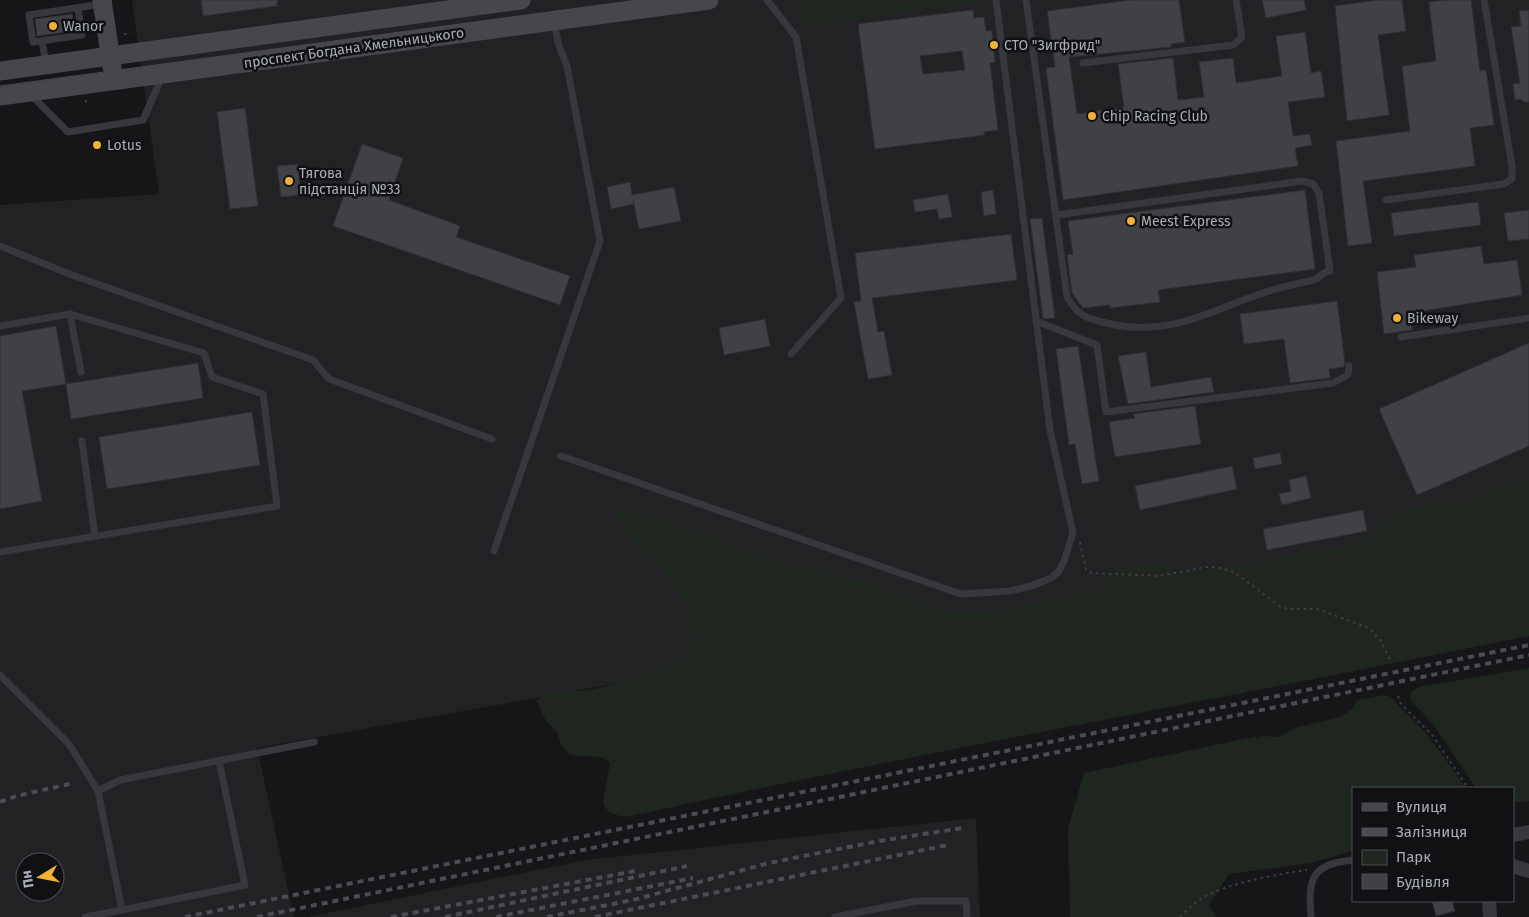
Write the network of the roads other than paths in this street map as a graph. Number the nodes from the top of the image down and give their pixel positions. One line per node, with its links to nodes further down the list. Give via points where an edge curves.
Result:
1 (521, 0): 12 (main road, проспект Богдана Хмельницького)
2 (709, 0): 10 (main road, проспект Богдана Хмельницького)
3 (766, 0): 28 (lane, via 796,37 841,298)
4 (996, 0): 25 (lane)
5 (1026, 0): 21 (lane)
6 (1236, 0): 13 (lane, via 1242,37 1233,45)
7 (1484, 0): 20 (lane, via 1512,179 1504,184)
8 (102, 2): 9 (lane); 12 (main road)
9 (78, 8): 11 (lane, via 82,35); 11 (lane, via 29,15 33,42)
10 (554, 21): 16 (main road, проспект Богдана Хмельницького); 35 (lane, via 567,66 600,242)
11 (42, 41): 14 (lane)
12 (110, 56): 14 (main road, проспект Богдана Хмельницького); 17 (main road)
13 (1082, 63)
14 (46, 65): 15 (main road, проспект Богдана Хмельницького)
15 (0, 71)
16 (163, 74): 17 (main road, проспект Богдана Хмельницького); 18 (lane, via 142,120 68,132)
17 (114, 81): 18 (main road, проспект Богдана Хмельницького)
18 (28, 92): 19 (main road, проспект Богдана Хмельницького)
19 (0, 96)
20 (1386, 200)
21 (1057, 215): 21 (lane, via 1302,182 1312,184 1319,193 1330,271 1317,279 1272,290 1188,322 1129,328 1090,319 1076,311 1067,297)
22 (0, 246): 31 (lane, via 72,275 313,360 329,379)
23 (70, 314): 26 (lane); 30 (lane); 34 (lane, via 204,353 212,377 264,394 277,506)
24 (1529, 318): 27 (lane)
25 (1036, 321): 29 (lane, via 1097,345 1106,412 1333,383 1348,375); 33 (lane, via 1050,430 1073,533 1059,571 1031,586 1010,591 961,594)
26 (0, 326)
27 (1400, 337)
28 (791, 354)
29 (1349, 366)
30 (81, 372)
31 (492, 439)
32 (82, 441): 34 (lane)
33 (561, 456)
34 (95, 536): 36 (lane)
35 (494, 551)
36 (0, 552)
37 (0, 675): 40 (lane, via 69,744)
38 (314, 742): 39 (lane)
39 (219, 761): 40 (lane, via 120,780); 47 (lane, via 244,885)
40 (98, 791): 47 (lane)
41 (1529, 832): 42 (street)
42 (1514, 835)
43 (1352, 860): 51 (lane, via 1322,868 1314,876 1309,887)
44 (1514, 866): 45 (street)
45 (1529, 871)
46 (1489, 902): 52 (street)
47 (122, 910): 48 (lane)
48 (85, 917)
49 (835, 917): 50 (lane, via 916,901 966,901)
50 (967, 917)
51 (1311, 917)
52 (1490, 917)

